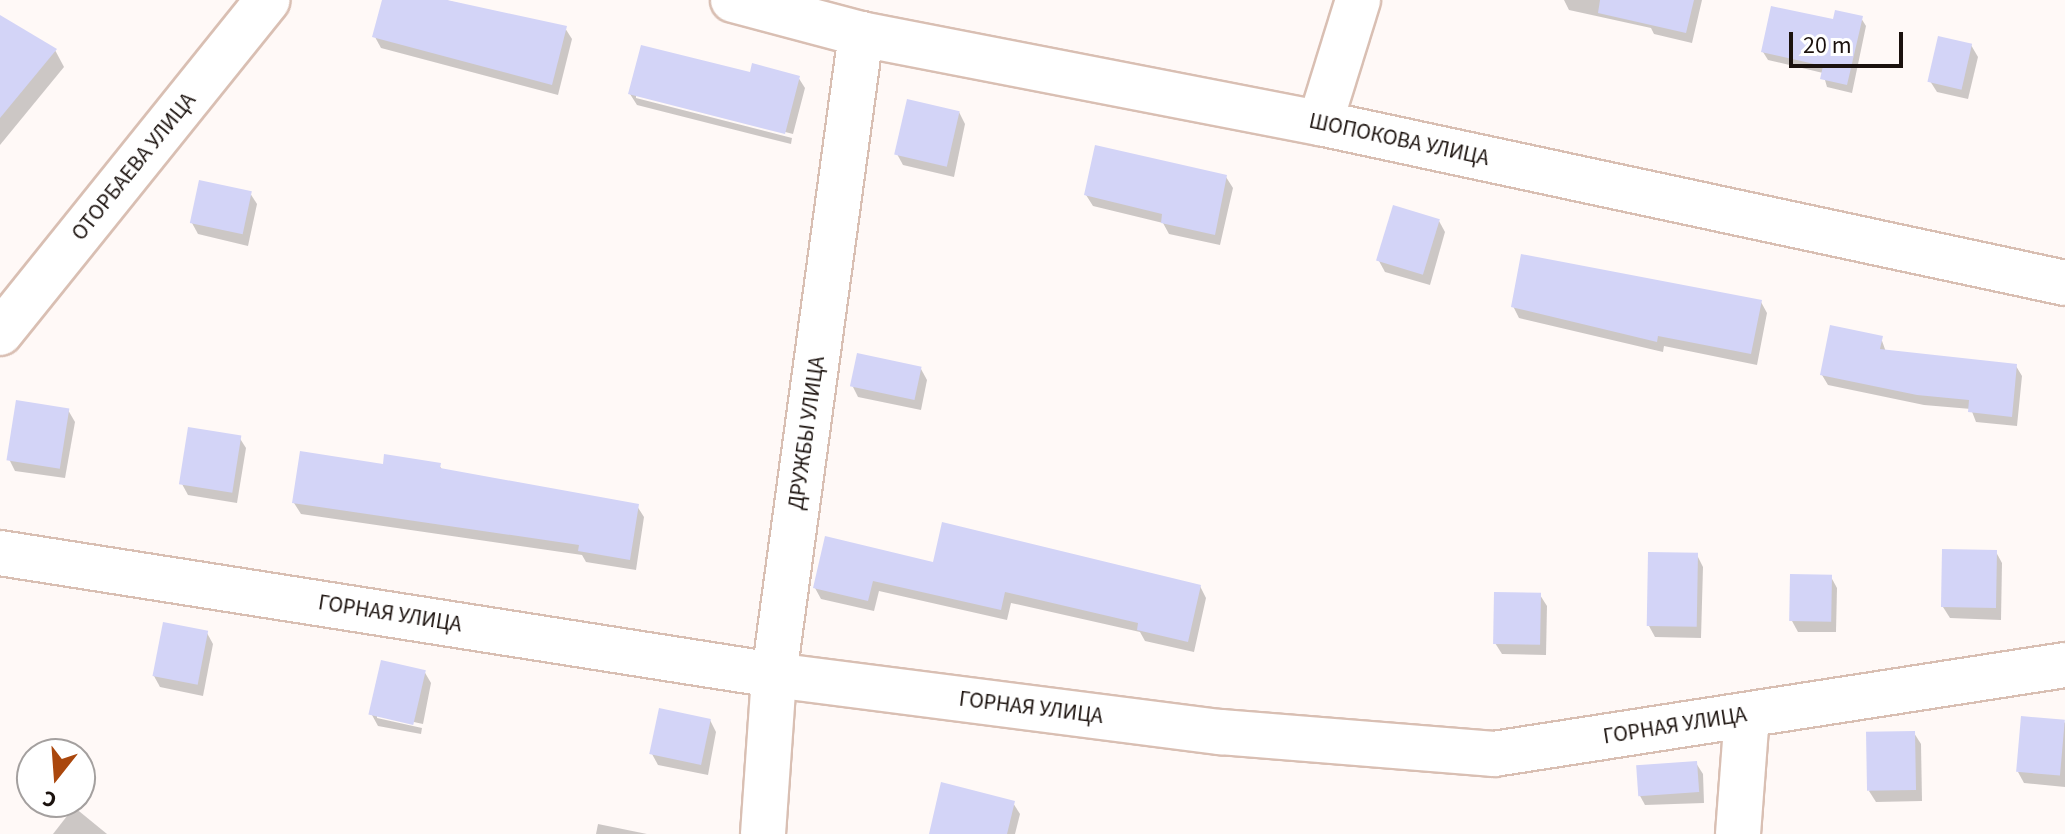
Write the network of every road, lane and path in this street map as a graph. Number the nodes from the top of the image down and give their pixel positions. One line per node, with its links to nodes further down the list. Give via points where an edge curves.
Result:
1 (268, 0): 7 (street, ОТОРБАЕВА УЛИЦА)
2 (733, 0): 4 (street, ШОПОКОВА УЛИЦА)
3 (1358, 0): 5 (street)
4 (861, 34): 5 (street, ШОПОКОВА УЛИЦА); 10 (street, ДРУЖБЫ УЛИЦА)
5 (1320, 123): 6 (street, ШОПОКОВА УЛИЦА)
6 (2065, 283)
7 (0, 333)
8 (0, 553): 10 (street, ГОРНАЯ УЛИЦА)
9 (2065, 665): 11 (street, ГОРНАЯ УЛИЦА)
10 (774, 675): 11 (street, ГОРНАЯ УЛИЦА, via 1221,732 1494,754); 12 (street, ДРУЖБЫ УЛИЦА)
11 (1747, 715): 13 (street)
12 (763, 834)
13 (1738, 834)

